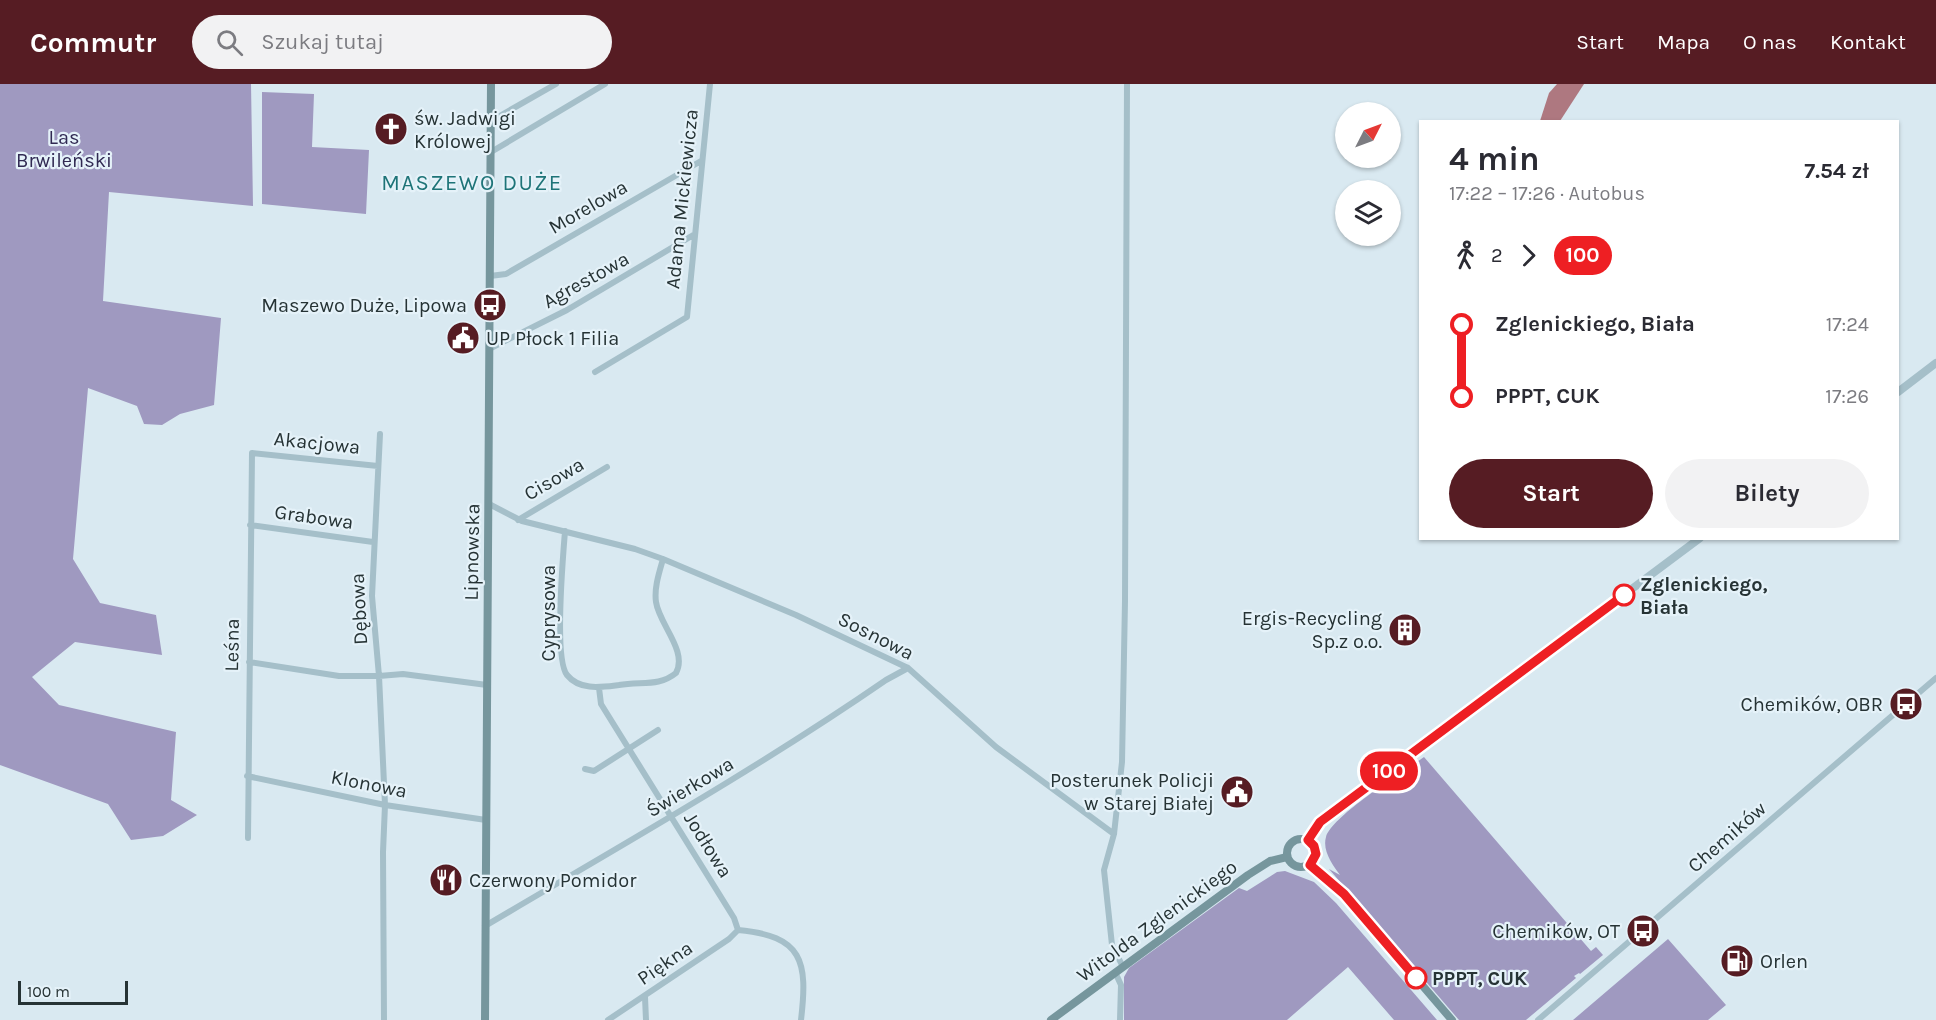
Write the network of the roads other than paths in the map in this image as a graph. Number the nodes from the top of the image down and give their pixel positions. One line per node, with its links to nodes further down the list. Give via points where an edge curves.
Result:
1 (491, 84): 6 (main road, Lipnowska)
2 (556, 84): 6 (street)
3 (605, 84): 7 (street)
4 (710, 84): 8 (street, Adama Mickiewicza)
5 (1127, 84): 39 (street, via 1125,613 1122,762)
6 (491, 121): 7 (main road, Lipnowska)
7 (491, 152): 10 (main road, Lipnowska)
8 (701, 161): 9 (street, Adama Mickiewicza); 10 (street, Morelowa, via 506,274)
9 (695, 234): 11 (street, Agrestowa, via 567,310); 13 (street, Adama Mickiewicza, via 687,317)
10 (490, 276): 11 (main road, Lipnowska)
11 (489, 349): 19 (main road, Lipnowska)
12 (1936, 363): 14 (street)
13 (595, 372)
14 (1899, 391)
15 (380, 434): 17 (street, Dębowa)
16 (252, 453): 17 (street, Akacjowa); 21 (street, Leśna)
17 (378, 466): 24 (street, Dębowa)
18 (607, 467): 20 (street, Cisowa)
19 (489, 504): 20 (street, Sosnowa); 30 (main road, Lipnowska)
20 (518, 520): 22 (street, Sosnowa)
21 (250, 525): 24 (street, Grabowa); 26 (street, Leśna)
22 (565, 531): 25 (street, Sosnowa); 31 (street, Cyprysowa, via 562,663 568,677)
23 (1697, 540): 41 (street, via 1320,822)
24 (373, 542): 28 (street, Dębowa, via 372,596)
25 (663, 559): 27 (street, Sosnowa); 31 (street, via 655,600 680,658 676,673 662,683)
26 (249, 662): 28 (street, via 339,676); 35 (street, Leśna)
27 (908, 668): 37 (street, Świerkowa); 39 (street, Sosnowa, via 996,747)
28 (380, 676): 30 (street, via 403,674); 36 (street, Dębowa)
29 (1936, 678): 56 (street, Chemików)
30 (487, 685): 38 (main road, Lipnowska)
31 (599, 688): 33 (street, Jodłowa, via 601,704)
32 (658, 730): 33 (street)
33 (628, 748): 34 (street, via 594,771); 37 (street, Jodłowa)
34 (585, 769)
35 (247, 776): 36 (street, Klonowa); 40 (street, Leśna)
36 (386, 805): 38 (street, Klonowa); 48 (street)
37 (672, 818): 44 (street, Świerkowa); 45 (street, Jodłowa)
38 (486, 820): 44 (main road, Lipnowska)
39 (1114, 834): 46 (street, via 1104,870 1110,934)
40 (248, 838)
41 (1308, 840): 42 (main road, via 1292,842); 43 (main road, via 1316,854)
42 (1287, 857): 43 (main road, via 1298,868); 46 (main road, Witolda Zglenickiego, via 1270,861 1248,875)
43 (1310, 865): 55 (main road, via 1344,894)
44 (484, 926): 49 (main road, Lipnowska)
45 (738, 930): 47 (street, Piękna); 52 (street, via 774,936 788,944 804,975)
46 (1119, 970): 53 (main road, Witolda Zglenickiego); 54 (street)
47 (645, 997): 50 (street, Piękna); 51 (street)
48 (384, 1020)
49 (485, 1020)
50 (608, 1020)
51 (646, 1020)
52 (801, 1020)
53 (1051, 1020)
54 (1120, 1020)
55 (1452, 1020)
56 (1538, 1020)

